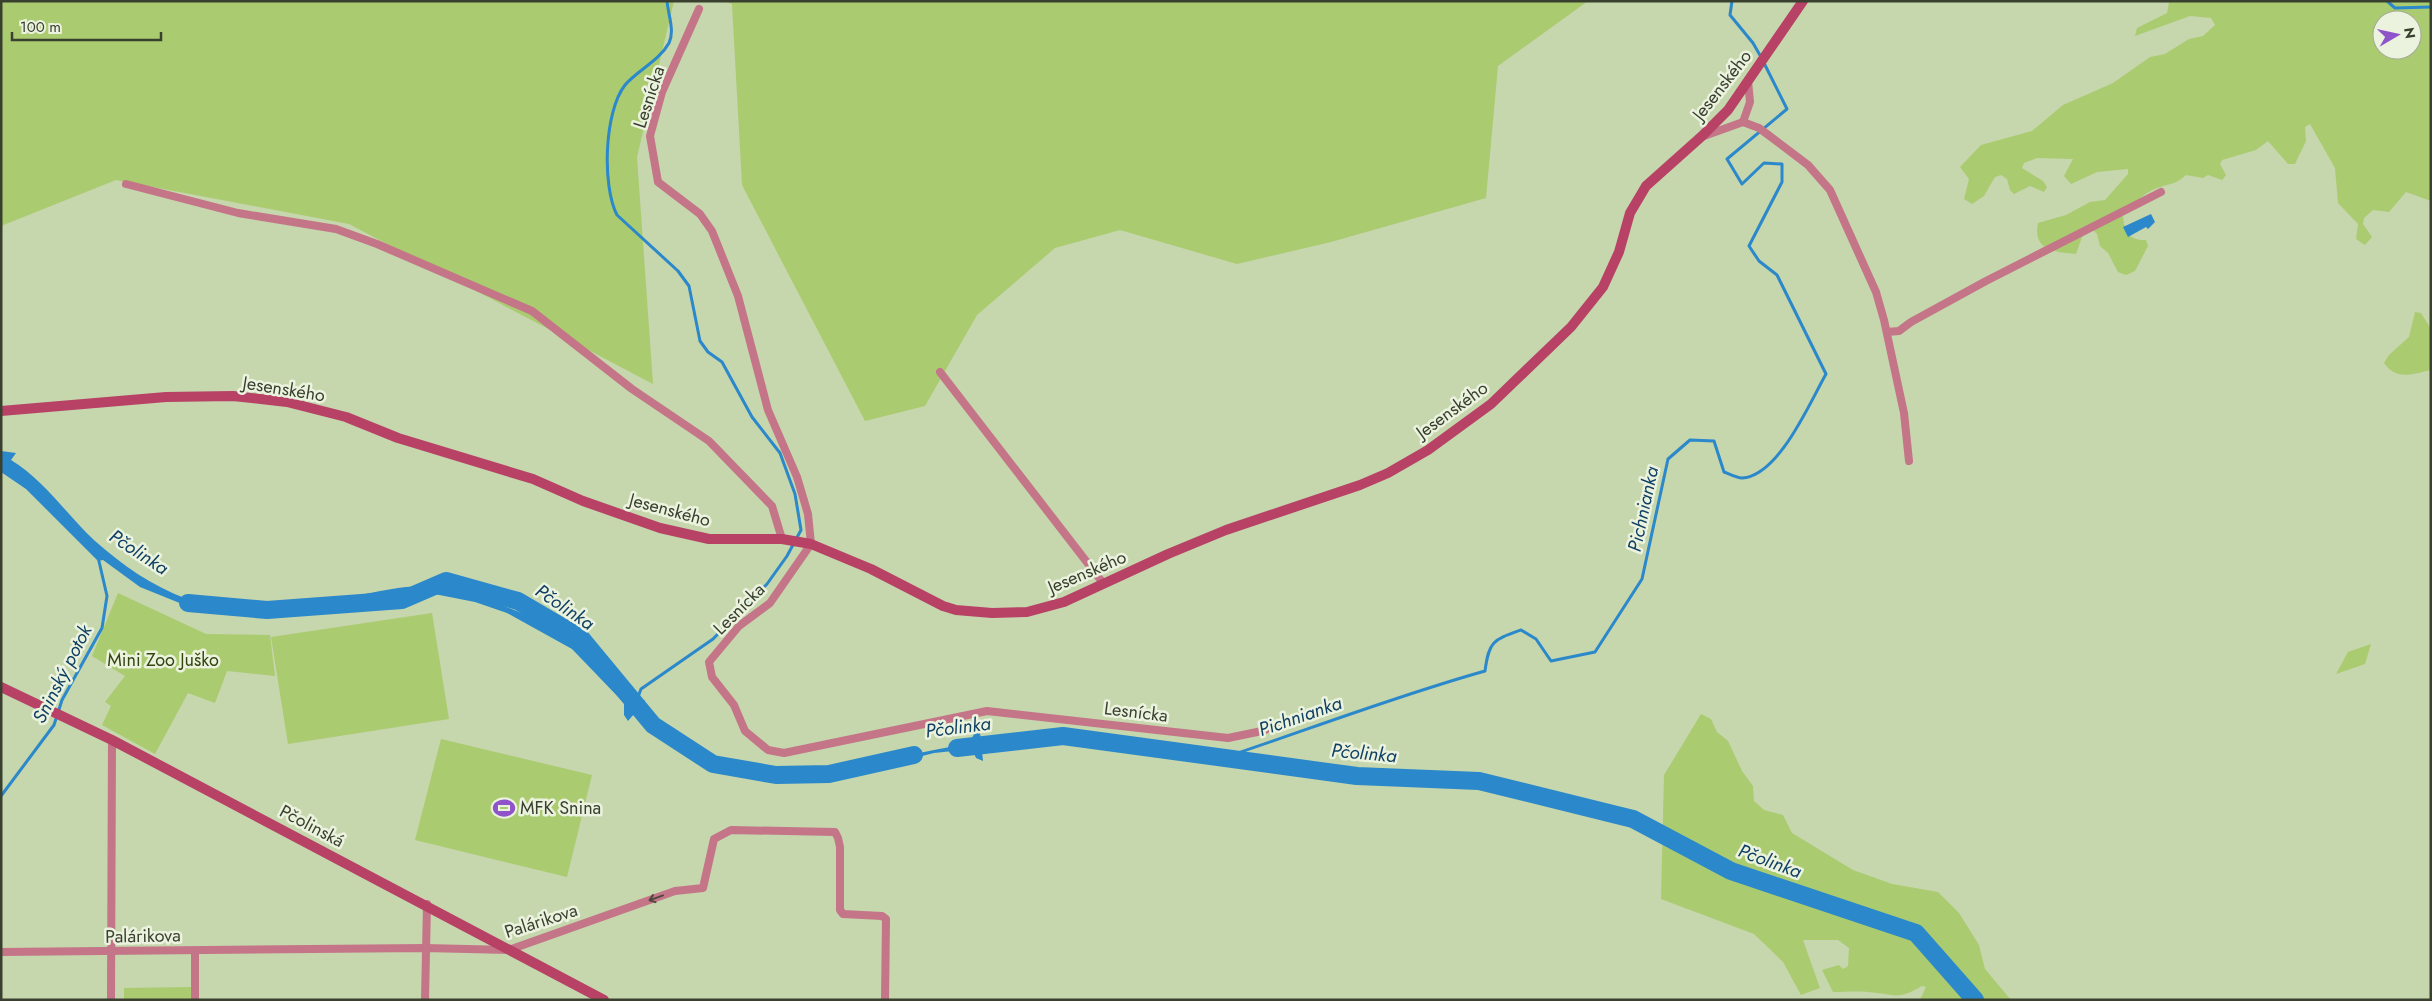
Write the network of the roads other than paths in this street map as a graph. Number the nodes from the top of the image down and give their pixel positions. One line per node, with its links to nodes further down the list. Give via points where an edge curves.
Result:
1 (1802, 1): 3 (street, Jesenského)
2 (699, 9): 13 (street, Lesnícka, via 662,92 650,136 658,182 700,214 715,238 738,296 768,410 797,477 808,514)
3 (1748, 81): 4 (street, via 1750,102); 5 (street, Jesenského, via 1728,110)
4 (1743, 122): 5 (street); 8 (street, via 1758,128 1808,165 1830,190 1876,292)
5 (1702, 136): 14 (street, Jesenského, via 1646,186 1630,213 1619,252 1603,287 1572,327 1491,404 1428,450 1388,473 1226,530)
6 (126, 184): 12 (street, via 238,213 336,229 532,311 632,389 709,441 772,506)
7 (2161, 192): 8 (street, via 1986,281 1899,331)
8 (1887, 332): 11 (street, via 1904,413)
9 (940, 372): 14 (street)
10 (1, 411): 12 (street, Jesenského, via 166,397 234,396 287,402 346,417 398,438 533,479 583,502 660,528 709,539)
11 (1909, 461)
12 (782, 539): 13 (street, Jesenského)
13 (811, 544): 14 (street, Jesenského, via 872,569 915,593 956,610 1028,612 1064,602); 16 (street, Lesnícka, via 770,603 739,626 709,662 712,677 734,705 745,731 768,750 784,753 987,711 1228,738 1262,731)
14 (1103, 583)
15 (1, 687): 17 (street, Pčolinská)
16 (1304, 715)
17 (112, 740): 18 (street, Pčolinská); 23 (street)
18 (426, 904): 19 (street); 20 (street, Pčolinská)
19 (425, 948): 20 (street, Palárikova); 21 (street, Palárikova); 26 (street)
20 (509, 950): 27 (street, Pčolinská); 28 (street, Palárikova, one-way to 20, via 886,919 875,914 843,914 840,910 840,847 835,832 731,830 714,839 703,888 675,891)
21 (194, 951): 23 (street, Palárikova); 25 (street)
22 (1, 952): 23 (street, Palárikova)
23 (111, 952): 24 (street)
24 (111, 1000)
25 (195, 1000)
26 (425, 1000)
27 (604, 1000)
28 (885, 1000)

